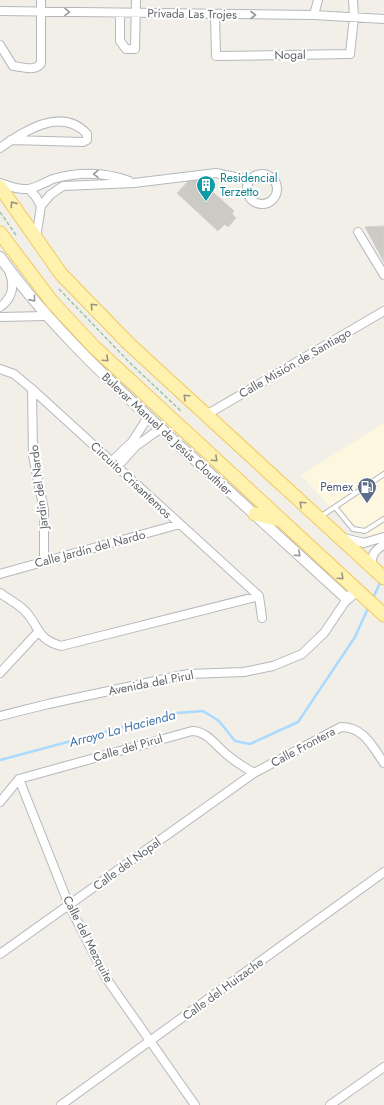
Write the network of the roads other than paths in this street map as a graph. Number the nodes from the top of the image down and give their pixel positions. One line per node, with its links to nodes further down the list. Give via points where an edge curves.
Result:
1 (41, 0): 6 (street)
2 (136, 0): 8 (street)
3 (318, 0): 10 (street)
4 (353, 0): 11 (street, Nogal)
5 (0, 11): 6 (street, Privada Las Trojes)
6 (42, 12): 7 (street, Privada Las Trojes, one-way to 7); 13 (street, via 39,66 35,69 13,66)
7 (120, 13): 8 (street, Privada Las Trojes); 8 (street, via 120,41 126,49 135,49)
8 (136, 13): 9 (street, Privada Las Trojes)
9 (215, 15): 10 (street, Privada Las Trojes, one-way to 10); 11 (street, Nogal, via 216,56 350,54)
10 (314, 15): 11 (street, Privada Las Trojes)
11 (354, 17): 12 (street, Privada Las Trojes)
12 (384, 19)
13 (0, 45)
14 (11, 140): 14 (street, via 23,131 47,122 66,121 81,126 88,140); 15 (street)
15 (0, 148)
16 (249, 180): 18 (street, via 216,173)
17 (0, 183): 20 (street, via 16,189)
18 (134, 183): 20 (street, one-way to 20, via 114,175 71,175); 21 (street, via 63,186 50,195)
19 (0, 187): 24 (main road, one-way to 19)
20 (29, 189): 21 (street)
21 (41, 206): 24 (street)
22 (358, 232): 27 (street)
23 (0, 233): 44 (main road, one-way to 44, via 53,303 88,341)
24 (36, 238): 34 (main road, one-way to 24, via 129,344 61,274)
25 (0, 257): 26 (street, Bulevar Manuel de Jesús Clouthier)
26 (7, 267): 28 (street, via 13,285 10,297); 30 (street, Bulevar Manuel de Jesús Clouthier, one-way to 30)
27 (384, 275)
28 (0, 307)
29 (384, 311): 34 (street, Calle Misión de Santiago)
30 (46, 316): 31 (street); 35 (street, Bulevar Manuel de Jesús Clouthier)
31 (0, 318)
32 (0, 369): 33 (street, Circuito Crisantemos, via 14,374)
33 (32, 389): 37 (street, Circuito Crisantemos); 49 (street, Jardín del Nardo, via 34,456 44,510)
34 (206, 415): 42 (main road, one-way to 34)
35 (148, 418): 36 (street, Bulevar Manuel de Jesús Clouthier); 37 (street)
36 (161, 428): 37 (street); 41 (street, Bulevar Manuel de Jesús Clouthier)
37 (114, 464): 45 (street, Circuito Crisantemos)
38 (382, 475): 39 (lane); 40 (lane)
39 (384, 481)
40 (335, 507): 42 (lane); 43 (lane, via 353,529 365,531)
41 (255, 514): 44 (main road); 55 (street, Bulevar Manuel de Jesús Clouthier, one-way to 55)
42 (318, 518): 46 (main road)
43 (384, 519)
44 (281, 520): 55 (main road, one-way to 55)
45 (180, 524): 49 (street, Calle Jardín del Nardo); 54 (street, Circuito Crisantemos)
46 (335, 534): 47 (street, via 350,541 364,543); 50 (main road)
47 (384, 537)
48 (384, 545): 50 (street, via 375,551)
49 (44, 562): 51 (street, Calle Jardín del Nardo)
50 (372, 568): 52 (main road)
51 (0, 574)
52 (384, 578)
53 (0, 593): 58 (street, via 25,611)
54 (258, 596): 57 (street); 58 (street, via 61,646 49,642)
55 (356, 596): 56 (main road); 60 (street, Avenida del Pirul, via 302,654 273,666 244,672 188,674)
56 (384, 615)
57 (262, 618)
58 (38, 631): 59 (street)
59 (0, 673)
60 (0, 716)
61 (384, 763): 62 (street, Calle Frontera, via 361,732 352,727 341,727)
62 (254, 773): 63 (street, Calle del Pirul, via 229,757 204,734 192,730); 66 (street, Calle del Nopal)
63 (19, 779): 64 (street); 66 (street, Calle del Mezquite)
64 (0, 802)
65 (384, 872): 68 (street, Calle del Huizache)
66 (69, 905): 67 (street, Calle del Nopal); 68 (street, Calle del Mezquite, via 106,978)
67 (0, 954)
68 (152, 1041): 70 (street, Calle del Huizache); 71 (street, Calle del Mezquite)
69 (384, 1067): 72 (street)
70 (61, 1105)
71 (195, 1105)
72 (330, 1105)

